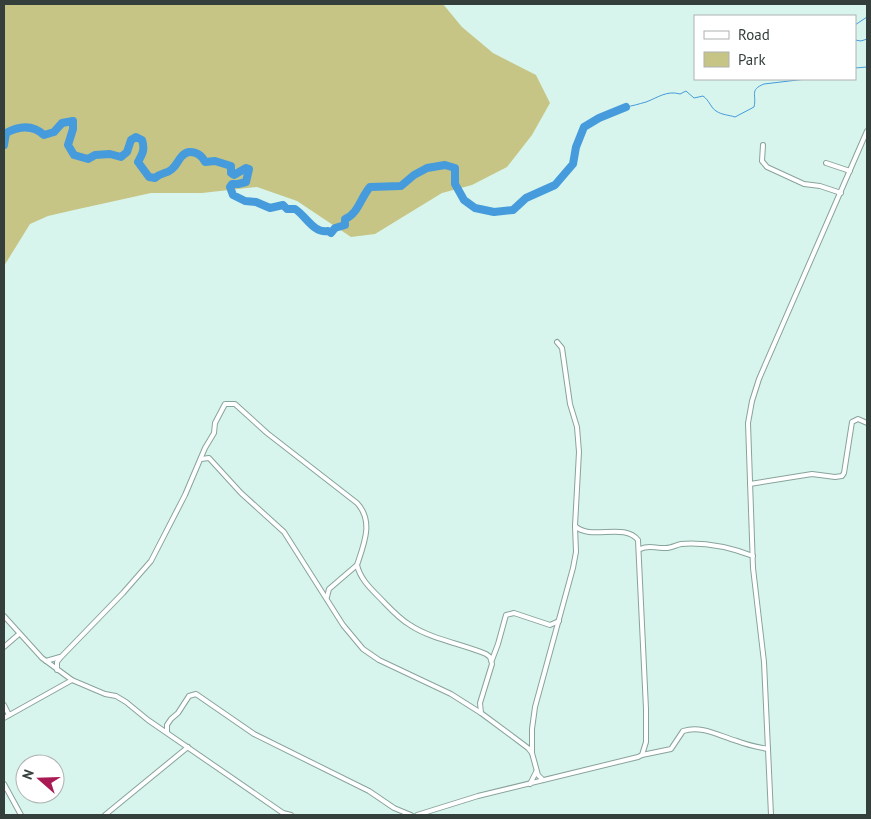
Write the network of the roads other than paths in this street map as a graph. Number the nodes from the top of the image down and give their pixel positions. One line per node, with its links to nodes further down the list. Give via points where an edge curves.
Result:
1 (867, 131): 2 (street)
2 (862, 142): 4 (street); 6 (street)
3 (762, 145): 7 (street, via 762,161 767,167 798,182)
4 (867, 145)
5 (826, 163): 6 (street)
6 (850, 171): 7 (street)
7 (841, 193): 11 (street, via 753,397 748,422)
8 (557, 342): 12 (street, via 562,348 570,404 577,426 579,452)
9 (867, 423): 11 (street, via 858,419 852,422 842,476 812,474)
10 (200, 460): 19 (street, via 222,409 226,404 235,404 364,510 368,526); 20 (street, via 209,458 284,532); 29 (street, via 174,520 151,561)
11 (750, 484): 18 (street)
12 (575, 526): 13 (street); 14 (street)
13 (584, 531): 14 (street); 15 (street, via 631,534)
14 (575, 536): 22 (street, via 576,552)
15 (638, 540): 16 (street); 17 (street)
16 (649, 546): 17 (street); 18 (street, via 666,548 679,544 710,544)
17 (640, 549): 42 (street, via 646,708 646,742)
18 (753, 556): 40 (street, via 764,662)
19 (357, 565): 20 (street, via 329,589); 28 (street, via 364,581 410,626)
20 (327, 599): 35 (street, via 362,649 451,694)
21 (4, 616): 25 (street)
22 (559, 622): 23 (street); 24 (street)
23 (550, 625): 24 (street); 27 (street, via 509,613)
24 (555, 631): 41 (street, via 535,707)
25 (19, 634): 26 (street); 31 (street)
26 (4, 647)
27 (496, 653): 28 (street); 30 (street)
28 (486, 654): 30 (street)
29 (60, 657): 31 (street); 32 (street)
30 (492, 660): 35 (street, via 480,703)
31 (46, 661): 32 (street)
32 (57, 670): 33 (street)
33 (72, 680): 36 (street); 38 (street, via 116,696)
34 (4, 706): 36 (street)
35 (481, 713): 41 (street)
36 (8, 715): 37 (street)
37 (4, 718)
38 (167, 732): 39 (street); 50 (street, via 171,719 189,696 196,694 254,734)
39 (188, 747): 48 (street); 49 (street, via 283,814)
40 (768, 749): 42 (street, via 696,729 683,732 671,749); 52 (street)
41 (532, 753): 43 (street)
42 (642, 755): 44 (street)
43 (536, 772): 44 (street); 46 (street)
44 (543, 780): 46 (street)
45 (4, 784): 47 (street)
46 (530, 784): 51 (street)
47 (21, 815)
48 (105, 815)
49 (291, 815)
50 (412, 815)
51 (417, 815)
52 (771, 815)

